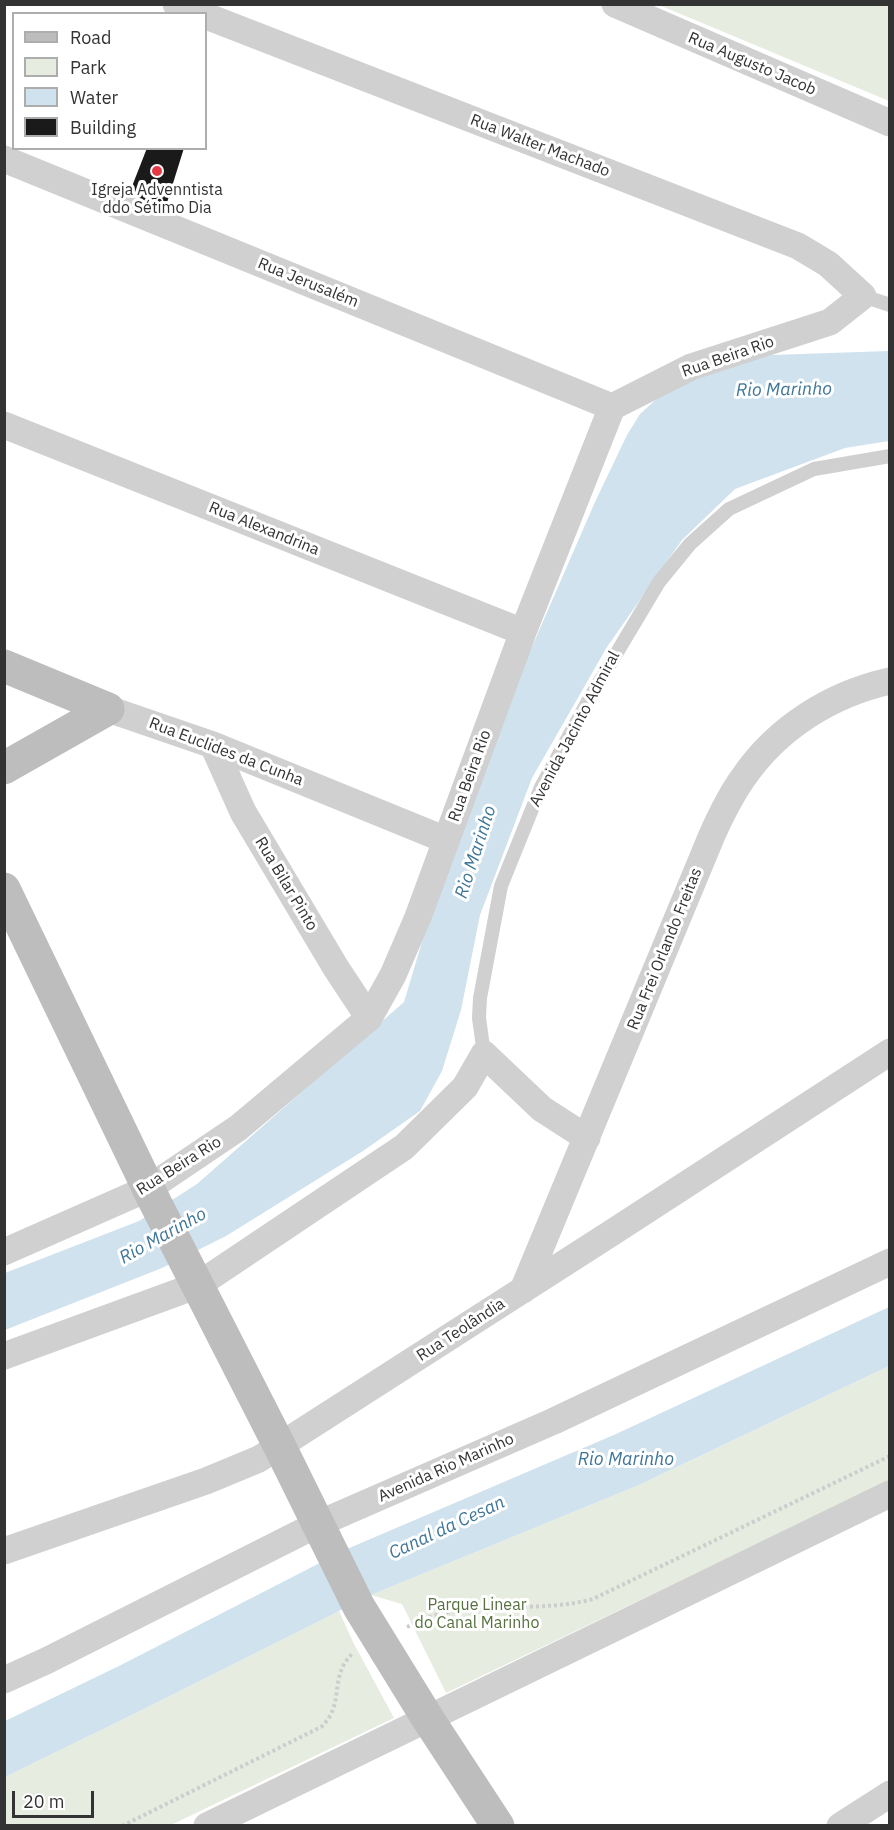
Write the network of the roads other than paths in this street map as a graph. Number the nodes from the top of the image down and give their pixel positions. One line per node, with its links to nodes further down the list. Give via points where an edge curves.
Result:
1 (176, 4): 3 (street)
2 (615, 4): 5 (street, Rua Augusto Jacob)
3 (194, 12)
4 (207, 16): 7 (street, Rua Walter Machado, via 798,246 828,264)
5 (890, 123)
6 (4, 159): 9 (street, Rua Jerusalém)
7 (862, 296): 8 (lane); 9 (street, Rua Beira Rio, via 830,322 692,367)
8 (890, 305)
9 (612, 407): 12 (street, Rua Beira Rio)
10 (4, 425): 12 (street, Rua Alexandrina)
11 (890, 456): 22 (lane, Avenida Jacinto Admiral, via 814,469 729,509 690,544 659,582 541,787 501,886 480,998)
12 (523, 632): 18 (street, Rua Beira Rio)
13 (4, 666): 15 (street, Rua Euclides da Cunha)
14 (890, 681): 23 (street, Rua Frei Orlando Freitas, via 824,704 802,718 743,777 712,835)
15 (108, 709): 16 (street, Rua Euclides da Cunha); 17 (street)
16 (213, 745): 18 (street, Rua Euclides da Cunha); 20 (street, Rua Bilar Pinto, via 243,812)
17 (4, 768)
18 (446, 840): 20 (street, Rua Beira Rio, via 397,966)
19 (4, 889): 24 (street)
20 (369, 1018): 24 (street, Rua Beira Rio)
21 (890, 1052): 28 (street, Rua Teolândia)
22 (484, 1054): 23 (street, via 543,1109); 27 (street, via 465,1087 404,1147)
23 (587, 1138): 28 (street, Rua Frei Orlando Freitas)
24 (152, 1195): 25 (street, Rua Beira Rio); 27 (street)
25 (4, 1252)
26 (890, 1262): 32 (street, Avenida Rio Marinho)
27 (193, 1276): 29 (street); 30 (street)
28 (523, 1290): 30 (street, Rua Teolândia)
29 (4, 1356)
30 (280, 1447): 32 (street); 33 (street, Rua Teolândia, via 206,1481)
31 (890, 1494): 35 (street)
32 (323, 1535): 34 (street, Avenida Rio Marinho); 35 (street, via 359,1607)
33 (4, 1551)
34 (4, 1680)
35 (428, 1719): 37 (street); 38 (street)
36 (890, 1794): 39 (street)
37 (207, 1826)
38 (498, 1826)
39 (840, 1826)

